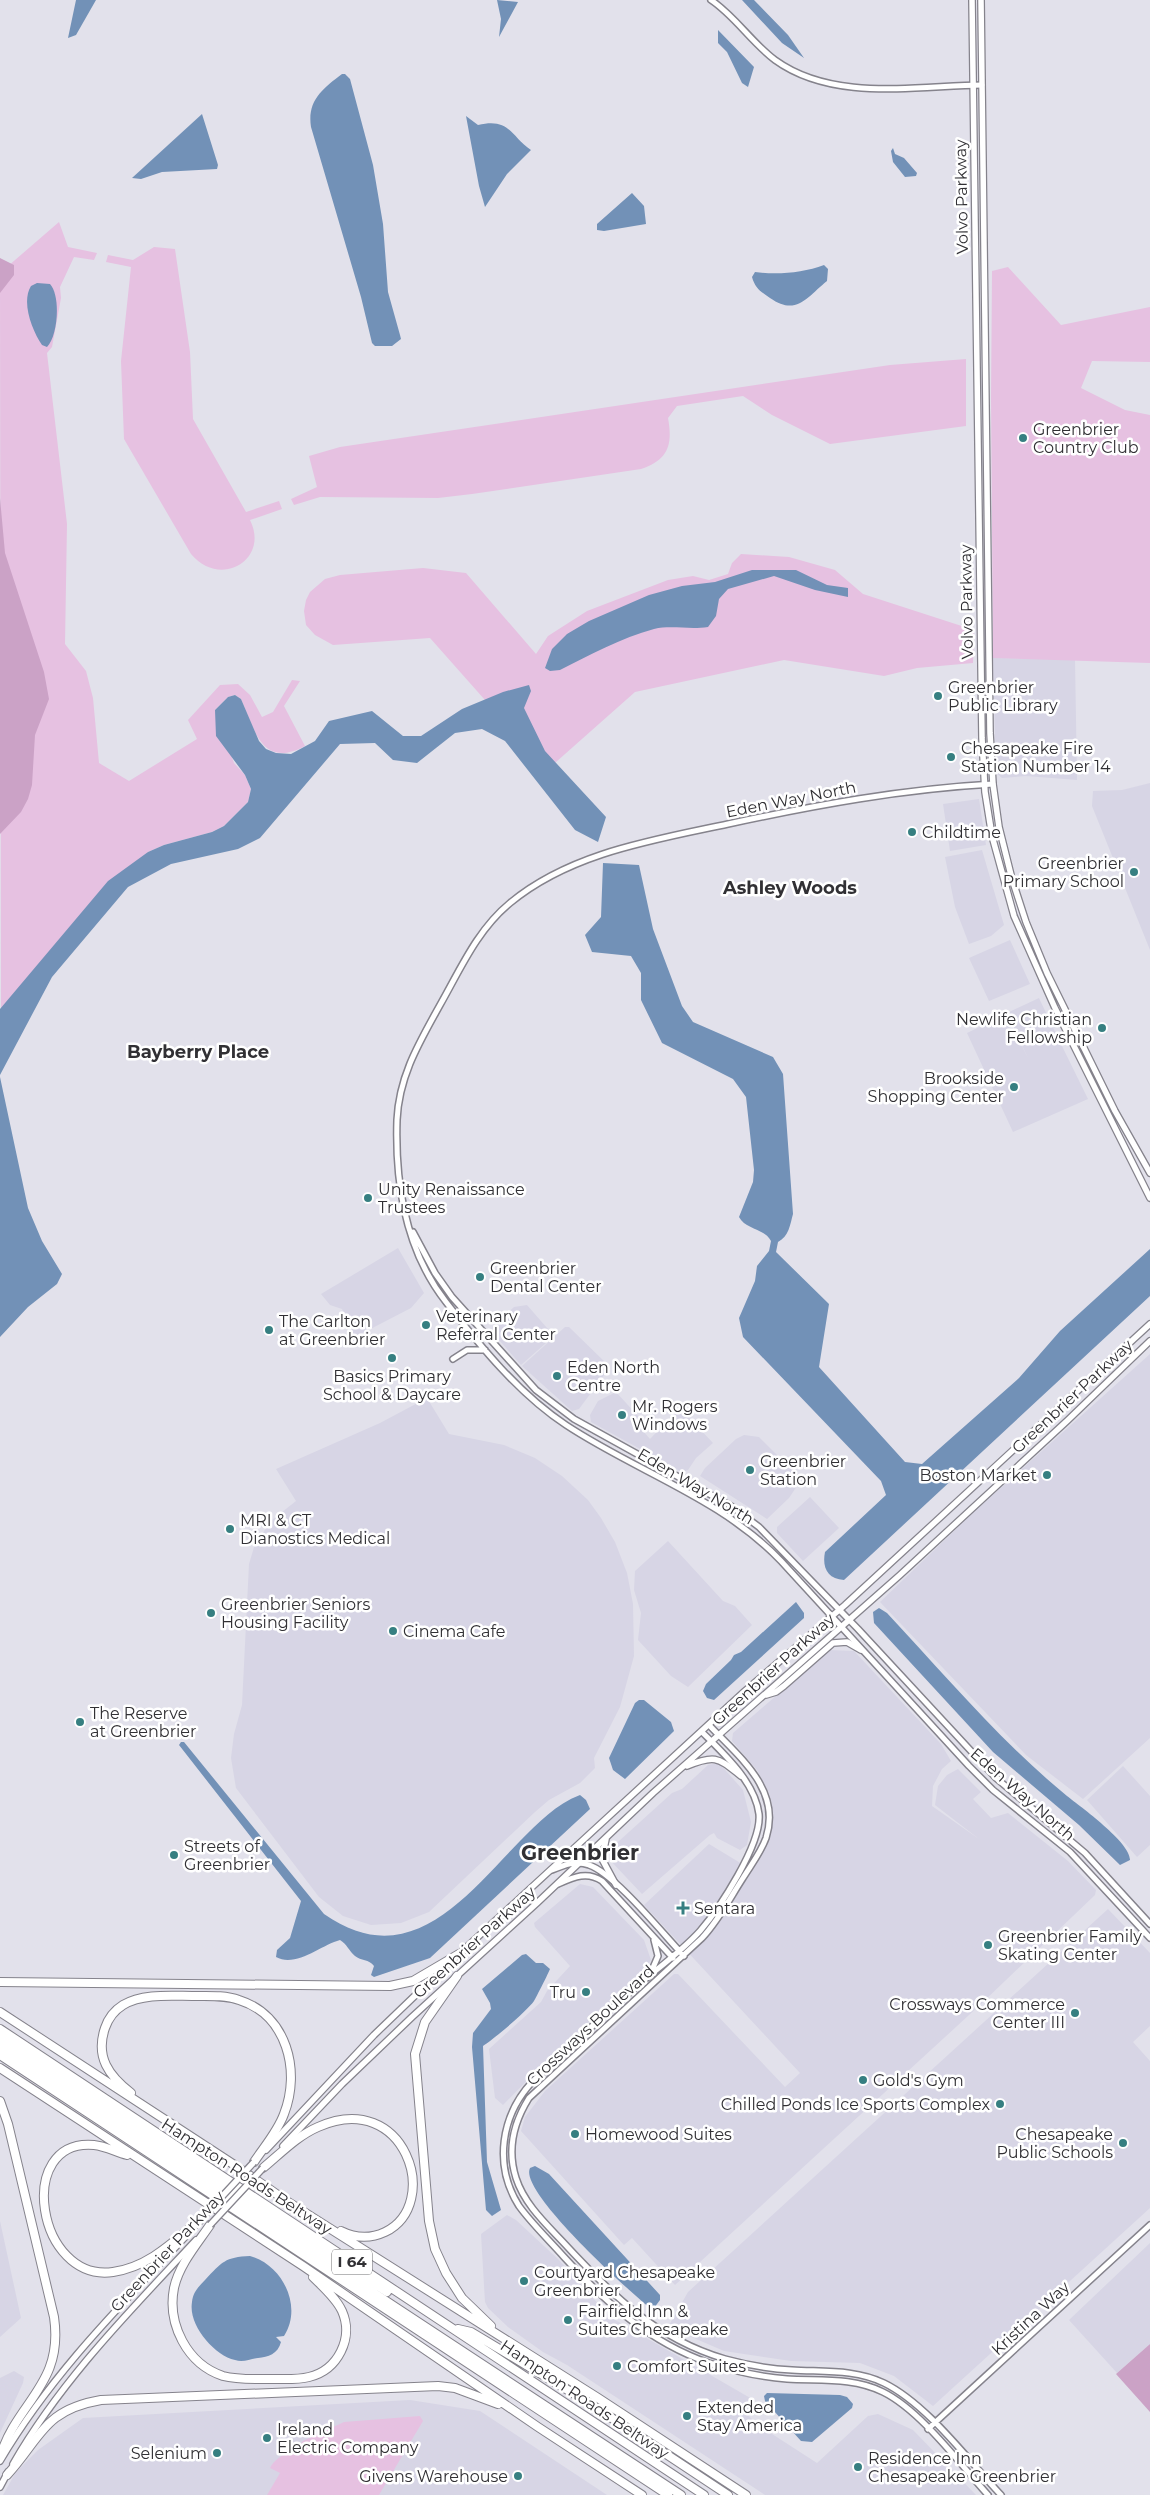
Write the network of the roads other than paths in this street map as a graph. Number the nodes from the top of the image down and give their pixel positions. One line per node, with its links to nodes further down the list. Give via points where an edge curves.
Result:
1 (711, 0): 5 (street, via 775,60 814,80 838,86)
2 (972, 0): 5 (main road, Volvo Parkway)
3 (981, 0): 4 (main road, Volvo Parkway)
4 (982, 85): 5 (street); 6 (main road, Volvo Parkway)
5 (973, 86): 7 (main road, Volvo Parkway)
6 (993, 784): 7 (street, Eden Way North); 8 (main road, Volvo Parkway, via 1007,861 1032,939 1123,1128)
7 (984, 785): 9 (main road, Volvo Parkway, via 996,854 1020,933 1110,1123); 10 (street, Eden Way North, via 834,802 649,841 597,857 534,886 508,905 482,934 453,982 410,1060 400,1091 397,1166)
8 (1150, 1173)
9 (1150, 1198)
10 (410, 1226): 13 (street, Eden Way North, via 414,1247 430,1281); 15 (street, Eden Way North, via 452,1297 549,1402 746,1517 775,1541)
11 (1150, 1324): 15 (main road, Greenbrier Parkway)
12 (1150, 1341): 17 (main road, Greenbrier Parkway)
13 (486, 1351): 14 (street, via 467,1350); 16 (street, Eden Way North, via 525,1392 567,1426 741,1524 768,1548)
14 (453, 1359)
15 (839, 1610): 16 (main road, Greenbrier Parkway); 17 (street, Eden Way North)
16 (831, 1617): 18 (street, Eden Way North); 21 (main road, Greenbrier Parkway)
17 (849, 1619): 18 (main road, Greenbrier Parkway); 32 (street, Eden Way North, via 996,1778 1085,1853)
18 (840, 1627): 19 (street, Eden Way North); 20 (main road, Greenbrier Parkway)
19 (861, 1650): 20 (main road, via 847,1642 833,1643 776,1692); 34 (street, Eden Way North, via 993,1790 1070,1852)
20 (764, 1695): 23 (main road, Greenbrier Parkway)
21 (709, 1725): 22 (main road, Greenbrier Parkway); 23 (street, Crossways Boulevard)
22 (702, 1732): 24 (street, Crossways Boulevard); 29 (main road, Greenbrier Parkway)
23 (719, 1736): 24 (main road, Greenbrier Parkway); 37 (street, Crossways Boulevard, via 762,1784 769,1806 768,1830 721,1914)
24 (712, 1742): 25 (main road, Greenbrier Parkway); 26 (street, Crossways Boulevard)
25 (680, 1769): 26 (main road, via 716,1758); 27 (main road, Greenbrier Parkway)
26 (741, 1776): 35 (street, Crossways Boulevard, via 758,1806 759,1825 755,1841 718,1906 701,1930)
27 (607, 1838): 28 (main road, Greenbrier Parkway); 31 (main road, via 602,1859)
28 (580, 1863): 29 (street); 30 (main road, Greenbrier Parkway); 31 (street, via 596,1868)
29 (549, 1871): 36 (main road, Greenbrier Parkway)
30 (556, 1885): 33 (street, via 582,1875 595,1876); 40 (main road, Greenbrier Parkway)
31 (616, 1885): 35 (street)
32 (1150, 1924)
33 (652, 1935): 38 (street); 41 (street, via 658,1956)
34 (1150, 1938)
35 (678, 1950): 37 (street); 38 (street, Crossways Boulevard)
36 (459, 1954): 42 (highway, via 413,1981 390,1986); 52 (main road, Greenbrier Parkway, via 374,2035)
37 (684, 1956): 39 (street, Crossways Boulevard)
38 (671, 1957): 39 (street); 41 (street, Crossways Boulevard)
39 (677, 1962): 61 (street, Crossways Boulevard, via 529,2098 513,2140 514,2168 522,2193 538,2216 603,2285 659,2330 705,2352 739,2362 774,2369 847,2372 864,2376 898,2390)
40 (456, 1976): 53 (main road, Greenbrier Parkway, via 356,2070); 60 (highway, via 425,2022 415,2054 430,2229 440,2262 458,2294)
41 (647, 1977): 63 (street, Crossways Boulevard, via 533,2081 516,2102 506,2127 503,2154 508,2182 519,2206 599,2294 655,2338 708,2362 751,2374 840,2381 874,2388 902,2403)
42 (0, 1982)
43 (0, 2012): 50 (highway)
44 (0, 2029): 59 (highway, Hampton Roads Beltway / I 64)
45 (0, 2038): 73 (highway)
46 (0, 2047): 72 (highway)
47 (0, 2055): 71 (highway, Hampton Roads Beltway / I 64)
48 (0, 2068): 51 (highway)
49 (0, 2101): 64 (highway, via 42,2265 56,2339 45,2382 4,2444)
50 (163, 2120): 52 (highway, via 122,2086 103,2062 102,2037 112,2014 122,2006 143,1998 216,1996 248,2004 263,2013 278,2029 289,2055 291,2073 284,2116); 54 (highway)
51 (140, 2160): 55 (highway, via 102,2146 88,2145 72,2149 54,2162 44,2180 43,2200 50,2229 64,2253 91,2270 123,2270 150,2259); 58 (highway)
52 (254, 2162): 55 (main road, Greenbrier Parkway, bridge)
53 (263, 2168): 54 (highway, via 311,2130 348,2119 364,2119 378,2124 394,2135 402,2147 412,2181 410,2202 400,2221 381,2234 367,2237 350,2234); 56 (main road, Greenbrier Parkway, bridge)
54 (288, 2202): 60 (highway)
55 (201, 2219): 65 (main road, Greenbrier Parkway, via 63,2369)
56 (210, 2225): 58 (highway, via 177,2278 173,2308 186,2349 215,2373 240,2378 301,2378 322,2372 334,2362 345,2339 344,2317 337,2304); 66 (main road, Greenbrier Parkway, via 79,2367 39,2422)
57 (1150, 2225): 61 (street, Kristina Way)
58 (303, 2266): 62 (highway)
59 (452, 2327): 74 (highway, Hampton Roads Beltway / I 64); 75 (highway, via 471,2332 586,2401)
60 (520, 2350): 76 (highway)
61 (934, 2423): 63 (street, Kristina Way); 78 (street, Crossways Boulevard)
62 (538, 2427): 66 (highway, via 481,2396 438,2386 102,2400 77,2406 52,2420); 67 (highway)
63 (928, 2429): 77 (street, Crossways Boulevard)
64 (0, 2457)
65 (0, 2462)
66 (7, 2475): 68 (main road, Greenbrier Parkway)
67 (617, 2479): 69 (highway); 70 (highway)
68 (0, 2487)
69 (637, 2495)
70 (642, 2495)
71 (668, 2495)
72 (681, 2495)
73 (696, 2495)
74 (704, 2495)
75 (728, 2495)
76 (746, 2495)
77 (988, 2495)
78 (1001, 2495)

